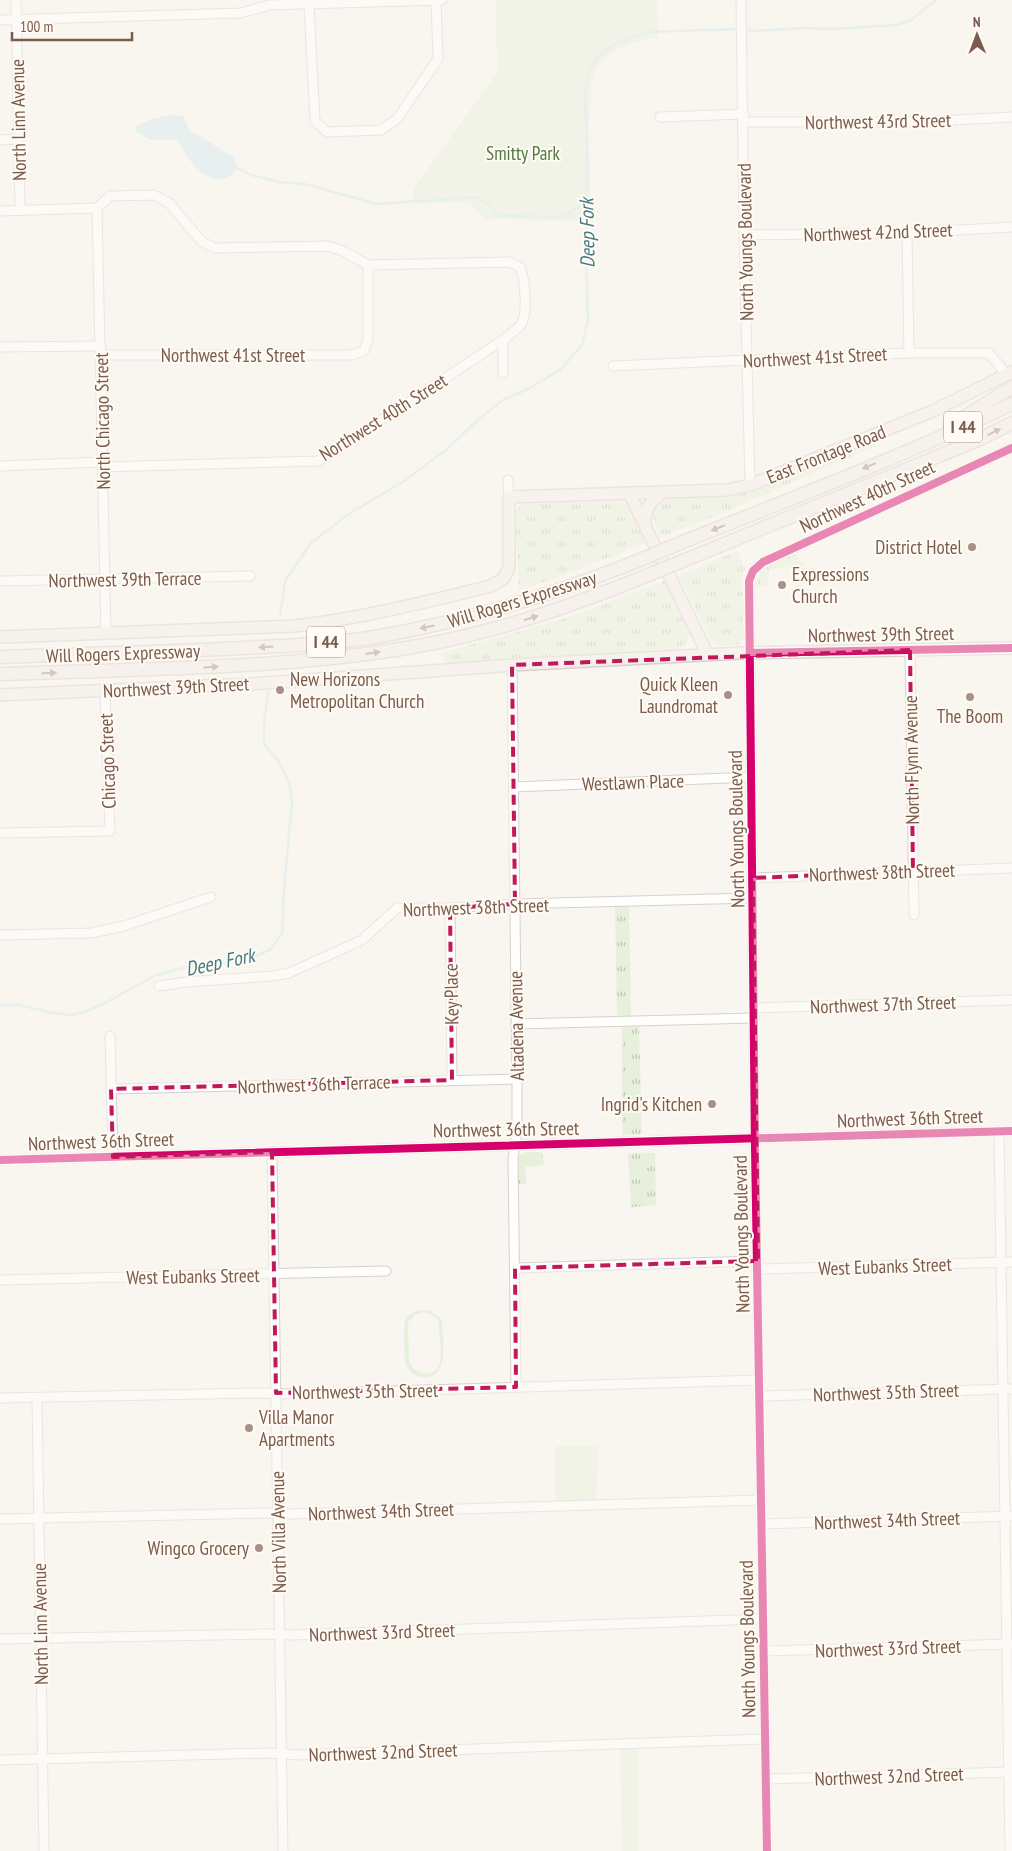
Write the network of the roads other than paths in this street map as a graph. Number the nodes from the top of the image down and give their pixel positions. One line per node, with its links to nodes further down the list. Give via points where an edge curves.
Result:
1 (16, 0): 8 (street, North Linn Avenue)
2 (436, 0): 3 (street); 6 (street); 6 (street, via 438,58 397,119 381,130 327,132 315,121)
3 (442, 0)
4 (741, 0): 11 (street, North Youngs Boulevard)
5 (256, 4): 6 (street); 8 (street, via 241,13)
6 (309, 4)
7 (0, 20): 8 (street)
8 (16, 20): 12 (street, North Linn Avenue)
9 (660, 117): 11 (street, Northwest 43rd Street)
10 (1012, 117): 11 (street, Northwest 43rd Street, via 917,122)
11 (744, 118): 19 (street, North Youngs Boulevard)
12 (18, 139): 13 (street); 15 (street, North Linn Avenue)
13 (0, 140)
14 (97, 208): 15 (street); 20 (street, via 110,196 154,196 168,203 201,241 214,248 328,246); 23 (street, North Chicago Street)
15 (20, 210): 16 (street)
16 (0, 211)
17 (1012, 227): 18 (street, Northwest 42nd Street)
18 (907, 233): 19 (street, Northwest 42nd Street); 24 (street)
19 (744, 235): 25 (street, North Youngs Boulevard)
20 (368, 264): 21 (street, via 509,262 520,267 524,277 524,318); 23 (street, Northwest 41st Street, via 368,339 364,352 352,355)
21 (503, 340): 27 (street); 34 (street, Northwest 40th Street, via 319,461)
22 (0, 347): 23 (street, Northwest 41st Street)
23 (101, 350): 34 (street, North Chicago Street)
24 (909, 353): 25 (street, Northwest 41st Street); 28 (street, Northwest 41st Street, via 989,352)
25 (748, 360): 26 (street, Northwest 41st Street); 37 (street, North Youngs Boulevard)
26 (613, 366)
27 (503, 373)
28 (1010, 373): 37 (main road, East Frontage Road, via 935,410)
29 (1012, 387): 32 (highway)
30 (1012, 404): 32 (highway, Will Rogers Expressway / I 44)
31 (1012, 423): 54 (highway, Will Rogers Expressway / I 44, one-way to 31, bridge, via 332,659 418,646 511,625 648,575)
32 (914, 448): 52 (highway, Will Rogers Expressway / I 44, one-way to 52, bridge, via 640,560 526,602 450,622 372,637 291,645)
33 (1012, 448): 45 (street, Northwest 40th Street, via 763,562 750,575)
34 (102, 465): 35 (street, Northwest 40th Street); 44 (street, North Chicago Street)
35 (0, 466)
36 (508, 480): 40 (street)
37 (750, 484): 38 (main road, East Frontage Road, via 727,490)
38 (664, 492): 39 (main road, East Frontage Road); 41 (main road, via 649,505)
39 (630, 493): 40 (main road); 41 (main road)
40 (509, 497): 46 (main road, via 509,567 506,576 491,586 343,620 258,629)
41 (645, 524): 51 (main road)
42 (250, 576): 44 (street, Northwest 39th Terrace)
43 (0, 580): 44 (street, Northwest 39th Terrace)
44 (105, 580): 46 (street, North Chicago Street)
45 (749, 587): 50 (street, North Youngs Boulevard)
46 (106, 634): 47 (main road)
47 (0, 637)
48 (1012, 648): 49 (main road, Northwest 39th Street)
49 (910, 650): 50 (main road, Northwest 39th Street); 61 (street, North Flynn Avenue)
50 (750, 653): 51 (main road, Northwest 39th Street); 57 (street, North Youngs Boulevard)
51 (708, 655): 53 (main road, Northwest 39th Street)
52 (0, 656)
53 (512, 665): 55 (main road, Northwest 39th Street); 58 (street, Altadena Avenue)
54 (0, 674)
55 (105, 691): 56 (main road, Northwest 39th Street); 59 (street, Chicago Street, via 110,830)
56 (0, 695)
57 (751, 777): 58 (street, Westlawn Place); 62 (street, North Youngs Boulevard)
58 (514, 787): 65 (street, Altadena Avenue)
59 (0, 833)
60 (1012, 868): 61 (street, Northwest 38th Street)
61 (912, 871): 62 (street, Northwest 38th Street); 67 (street, North Flynn Avenue)
62 (753, 878): 64 (street, North Youngs Boulevard)
63 (211, 897): 68 (street, via 124,926 91,933)
64 (753, 898): 65 (street, Northwest 38th Street); 71 (street, North Youngs Boulevard)
65 (515, 904): 66 (street, Northwest 38th Street); 72 (street, Altadena Avenue)
66 (450, 908): 69 (street, Northwest 38th Street, via 397,908 362,940 290,973); 75 (street, Key Place)
67 (914, 915)
68 (0, 935)
69 (159, 986)
70 (1012, 1000): 71 (street, Northwest 37th Street)
71 (755, 1013): 72 (street, Northwest 37th Street); 79 (street, North Youngs Boulevard)
72 (516, 1024): 74 (street, Altadena Avenue)
73 (110, 1036): 76 (street)
74 (517, 1078): 75 (street, Northwest 36th Terrace); 80 (street, Altadena Avenue)
75 (452, 1080): 76 (street, Northwest 36th Terrace)
76 (111, 1089): 82 (street)
77 (1012, 1131): 78 (street, Northwest 36th Street)
78 (999, 1132): 79 (street, Northwest 36th Street); 84 (street)
79 (756, 1138): 80 (street, Northwest 36th Street); 86 (street, North Youngs Boulevard)
80 (515, 1145): 81 (street, Northwest 36th Street); 87 (street, Altadena Avenue)
81 (272, 1152): 82 (street, Northwest 36th Street); 89 (street, North Villa Avenue)
82 (113, 1156): 83 (street, Northwest 36th Street)
83 (0, 1160)
84 (1001, 1262): 85 (street, West Eubanks Street); 86 (street, West Eubanks Street); 93 (street)
85 (1012, 1262)
86 (758, 1265): 87 (street, West Eubanks Street); 91 (street, North Youngs Boulevard)
87 (515, 1268): 92 (street, Altadena Avenue)
88 (386, 1271): 89 (street, West Eubanks Street)
89 (274, 1274): 90 (street, West Eubanks Street); 94 (street, North Villa Avenue)
90 (0, 1280)
91 (760, 1380): 92 (street, Northwest 35th Street); 95 (street, North Youngs Boulevard)
92 (516, 1387): 94 (street, Northwest 35th Street)
93 (1008, 1389): 95 (street, Northwest 35th Street); 100 (street)
94 (276, 1393): 97 (street, Northwest 35th Street); 99 (street, North Villa Avenue)
95 (760, 1396): 98 (street, North Youngs Boulevard)
96 (0, 1398): 97 (street, Northwest 35th Street)
97 (37, 1398): 101 (street, North Linn Avenue)
98 (762, 1500): 99 (street, Northwest 34th Street); 103 (street, North Youngs Boulevard)
99 (278, 1513): 101 (street, Northwest 34th Street); 105 (street, North Villa Avenue)
100 (1008, 1516): 103 (street, Northwest 34th Street); 108 (street)
101 (39, 1518): 102 (street, Northwest 34th Street); 107 (street, North Linn Avenue)
102 (0, 1519)
103 (762, 1524): 104 (street, North Youngs Boulevard)
104 (763, 1619): 105 (street, Northwest 33rd Street); 109 (street, North Youngs Boulevard)
105 (280, 1634): 107 (street, Northwest 33rd Street); 111 (street, North Villa Avenue)
106 (0, 1639): 107 (street, Northwest 33rd Street)
107 (40, 1639): 112 (street, North Linn Avenue)
108 (1009, 1644): 109 (street, Northwest 33rd Street); 114 (street)
109 (764, 1652): 110 (street, North Youngs Boulevard)
110 (765, 1739): 111 (street, Northwest 32nd Street); 115 (street, North Youngs Boulevard)
111 (282, 1754): 112 (street, Northwest 32nd Street); 117 (street, North Villa Avenue)
112 (42, 1758): 113 (street, Northwest 32nd Street); 116 (street, North Linn Avenue)
113 (0, 1760)
114 (1010, 1772): 115 (street, Northwest 32nd Street); 119 (street)
115 (766, 1780): 118 (street, North Youngs Boulevard)
116 (44, 1851)
117 (284, 1851)
118 (767, 1851)
119 (1010, 1851)

